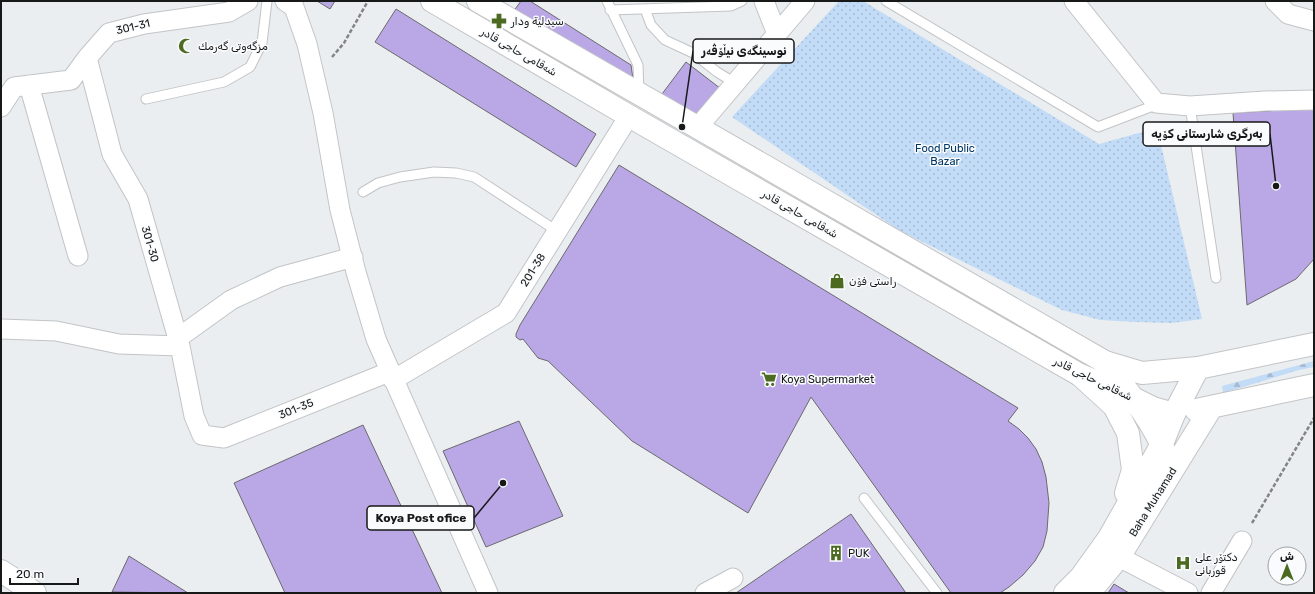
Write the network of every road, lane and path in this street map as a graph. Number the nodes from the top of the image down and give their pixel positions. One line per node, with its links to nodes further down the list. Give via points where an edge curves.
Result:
1 (248, 1): 17 (street, 301-31, via 229,12 144,24 109,33)
2 (267, 1): 22 (lane, via 262,43 250,67 224,82)
3 (285, 1): 18 (street, via 294,7)
4 (368, 1): 18 (path, via 344,43 327,62)
5 (432, 1): 27 (main road, شەقامی حاجی قادر)
6 (478, 1): 21 (main road, شەقامی حاجی قادر)
7 (742, 1): 14 (lane, via 730,6)
8 (764, 1): 16 (street)
9 (805, 1): 16 (street)
10 (886, 1): 24 (lane, via 1098,126)
11 (1074, 1): 24 (street, via 1156,103)
12 (1275, 1): 15 (street, via 1288,14)
13 (609, 6): 14 (lane); 21 (lane, via 638,65)
14 (645, 9): 20 (lane, via 651,25 665,40 693,53)
15 (1314, 21)
16 (777, 34): 20 (street)
17 (87, 58): 19 (street, 301-31, via 71,80); 35 (street, 301-30, via 112,154 138,199)
18 (313, 70): 32 (street, via 340,210)
19 (15, 83): 26 (street); 31 (street)
20 (735, 83): 28 (street)
21 (639, 94): 28 (main road, شەقامی حاجی قادر)
22 (146, 99)
23 (1314, 100): 25 (street, via 1265,100)
24 (1160, 104): 25 (street)
25 (1190, 106): 33 (lane)
26 (1, 107)
27 (630, 116): 30 (street, 201-38); 39 (main road, شەقامی حاجی قادر)
28 (698, 127): 37 (main road, شەقامی حاجی قادر)
29 (363, 192): 30 (lane, via 378,183 400,177 434,172 456,173 474,178)
30 (557, 231): 40 (street, 201-38, via 506,312)
31 (78, 256)
32 (353, 257): 35 (street, via 280,277 230,300); 40 (street, via 376,339)
33 (1216, 278)
34 (1, 328): 35 (street, via 56,331 119,344)
35 (179, 342): 46 (street, 301-30, via 194,416)
36 (1314, 344): 38 (main road, شەقامی حاجی قادر)
37 (1105, 362): 38 (main road, شەقامی حاجی قادر, via 1142,373); 42 (main road)
38 (1198, 368): 44 (main road)
39 (1080, 375): 42 (main road, شەقامی حاجی قادر); 50 (main road, via 1114,406 1128,433 1133,470)
40 (391, 376): 46 (street, 301-35, via 224,438); 56 (street)
41 (1314, 390): 43 (main road)
42 (1133, 398): 44 (main road, شەقامی حاجی قادر, via 1153,408); 47 (main road)
43 (1211, 408): 44 (main road); 48 (main road, Baha Muhamad)
44 (1174, 414): 47 (main road)
45 (1314, 418): 51 (path)
46 (202, 435)
47 (1162, 444): 48 (main road); 50 (main road)
48 (1172, 473): 52 (main road, Baha Muhamad)
49 (864, 498): 58 (lane)
50 (1113, 530): 59 (main road, via 1081,577)
51 (1242, 541): 62 (street)
52 (1119, 557): 60 (main road, Baha Muhamad); 61 (street)
53 (1, 571): 55 (main road)
54 (733, 578): 57 (street)
55 (35, 593)
56 (488, 593)
57 (705, 593)
58 (937, 593)
59 (1065, 593)
60 (1089, 593)
61 (1188, 593)
62 (1211, 593)

